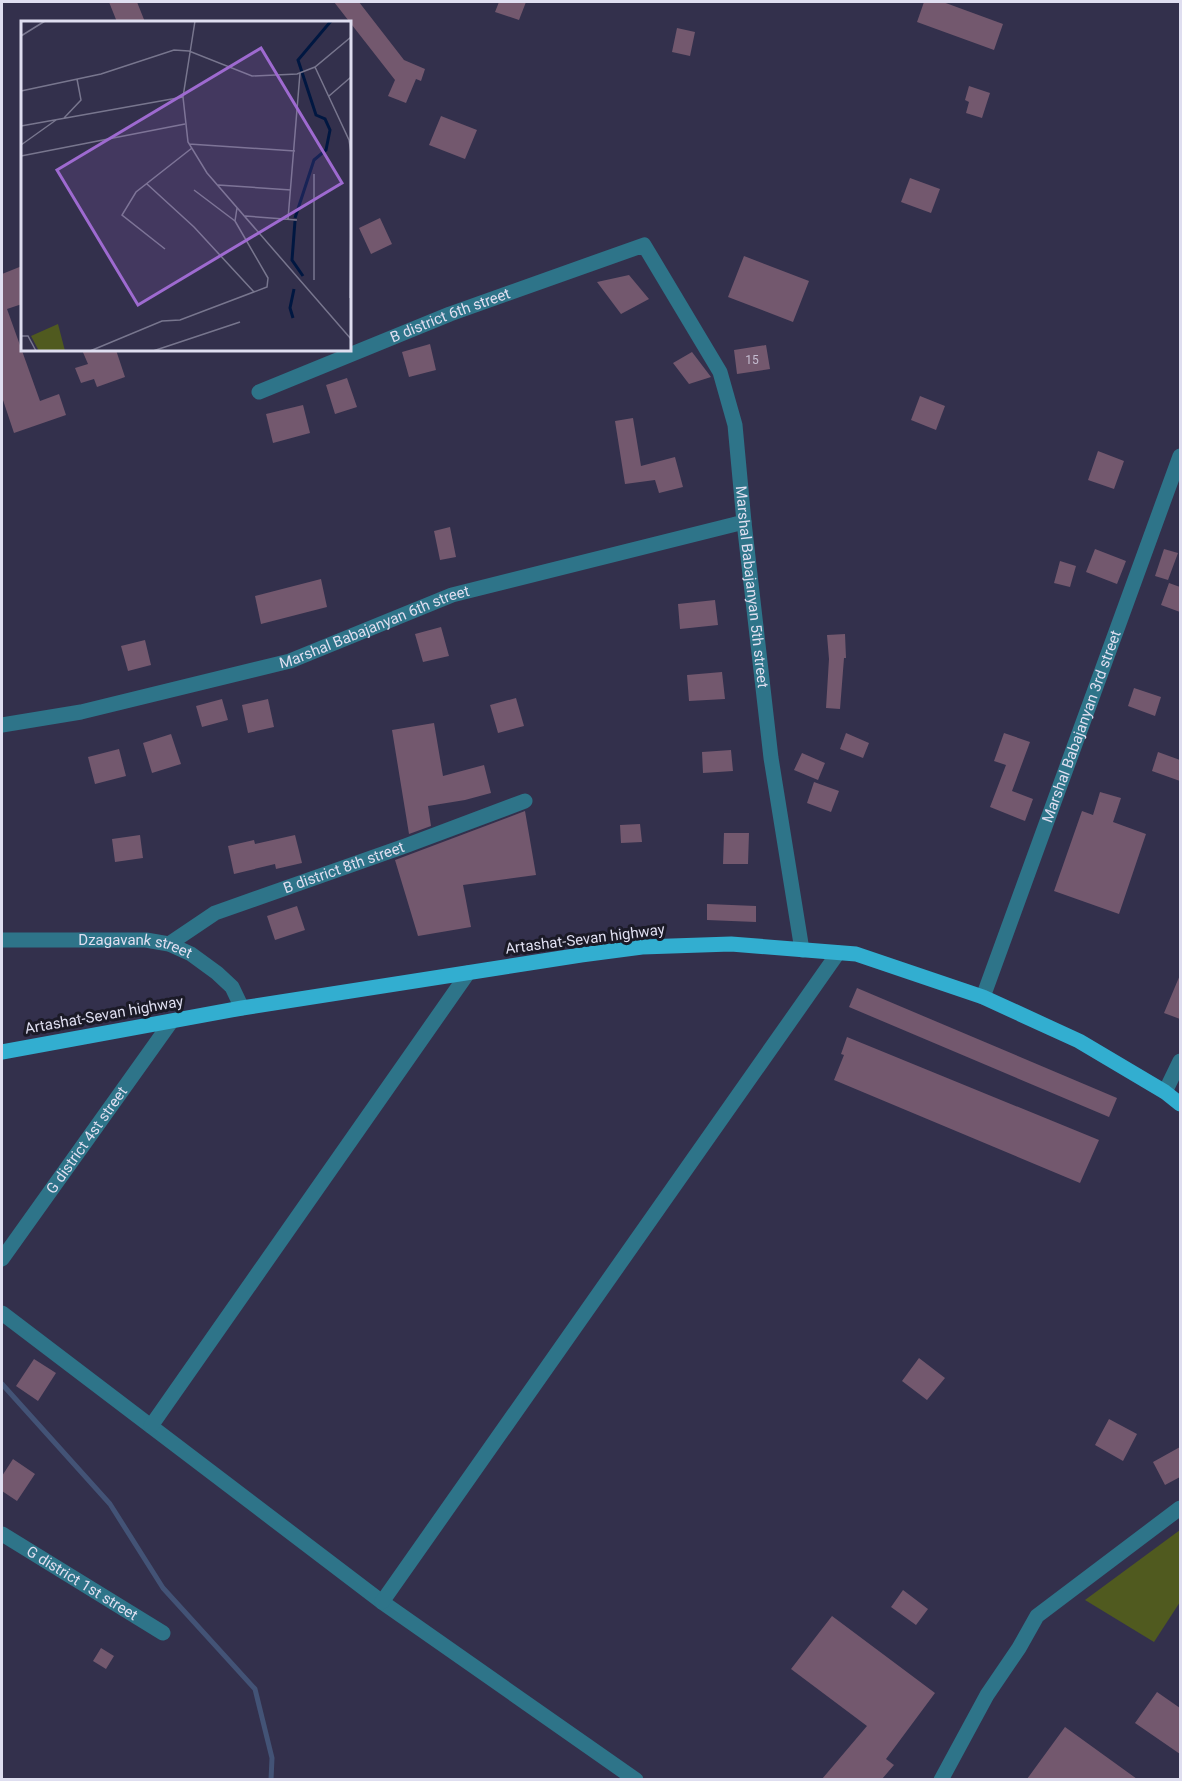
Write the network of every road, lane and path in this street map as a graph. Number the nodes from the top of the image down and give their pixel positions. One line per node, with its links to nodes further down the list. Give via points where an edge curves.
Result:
1 (644, 245): 2 (street, B district 6th street, via 450,314); 4 (street, Marshal Babajanyan 5th street, via 720,372 735,424)
2 (259, 392)
3 (1180, 456): 12 (street, Marshal Babajanyan 3rd street)
4 (744, 522): 5 (street, Marshal Babajanyan 6th street, via 453,595 290,661 81,712); 9 (street, Marshal Babajanyan 5th street, via 771,758)
5 (2, 725)
6 (525, 801): 8 (street, B district 8th street, via 215,913)
7 (2, 940): 8 (street, Dzagavank street, via 146,940)
8 (169, 944): 13 (street, Dzagavank street, via 217,973 232,987)
9 (802, 950): 10 (main road, Artashat-Sevan highway); 11 (main road, Artashat-Sevan highway, via 731,944 642,947)
10 (838, 953): 12 (main road, Artashat-Sevan highway, via 856,954); 24 (street)
11 (468, 973): 13 (main road, Artashat-Sevan highway); 21 (street)
12 (983, 998): 17 (main road, Artashat-Sevan highway, via 1079,1041)
13 (242, 1008): 14 (main road, Artashat-Sevan highway)
14 (171, 1022): 15 (main road, Artashat-Sevan highway); 19 (street, G district 4st street)
15 (2, 1052)
16 (1180, 1061): 17 (street)
17 (1165, 1092): 18 (main road, Artashat-Sevan highway)
18 (1180, 1104)
19 (2, 1259)
20 (2, 1313): 21 (street)
21 (151, 1426): 24 (street)
22 (1180, 1508): 27 (street, via 1037,1616)
23 (2, 1534): 25 (street, G district 1st street)
24 (382, 1602): 26 (street)
25 (163, 1634)
26 (636, 1779)
27 (941, 1779)

